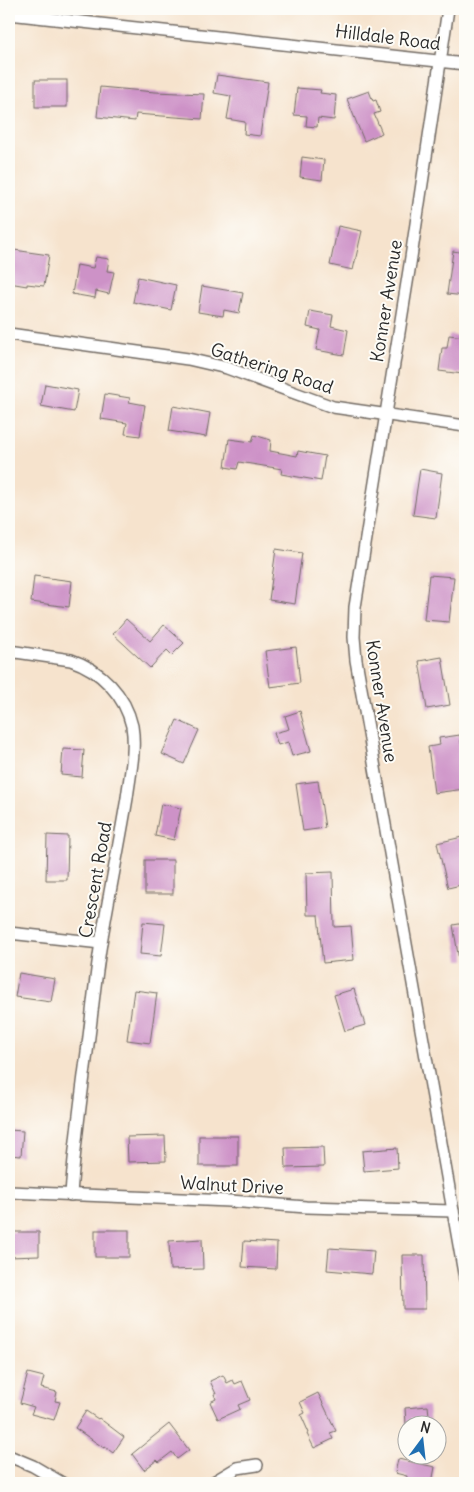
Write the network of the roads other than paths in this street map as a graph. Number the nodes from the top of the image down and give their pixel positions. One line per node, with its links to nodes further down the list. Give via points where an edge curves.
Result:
1 (448, 9): 3 (street, Konner Avenue)
2 (9, 14): 3 (street, Hilldale Road)
3 (440, 61): 4 (street, Hilldale Road); 6 (street, Konner Avenue)
4 (465, 64)
5 (9, 334): 6 (street, Gathering Road, via 188,359 227,368 333,407)
6 (385, 414): 7 (street, Gathering Road); 13 (street, Konner Avenue, via 355,608 354,637)
7 (465, 426)
8 (9, 651): 10 (street, Crescent Road, via 80,663 97,672 112,686 127,711 134,740 133,756)
9 (9, 932): 10 (street)
10 (101, 943): 12 (street, Crescent Road)
11 (9, 1192): 12 (street, Walnut Drive)
12 (70, 1195): 13 (street, Walnut Drive)
13 (453, 1211): 14 (street, Konner Avenue)
14 (465, 1279)
15 (9, 1456): 17 (street)
16 (257, 1465): 18 (street, via 238,1468)
17 (62, 1483)
18 (212, 1483)

